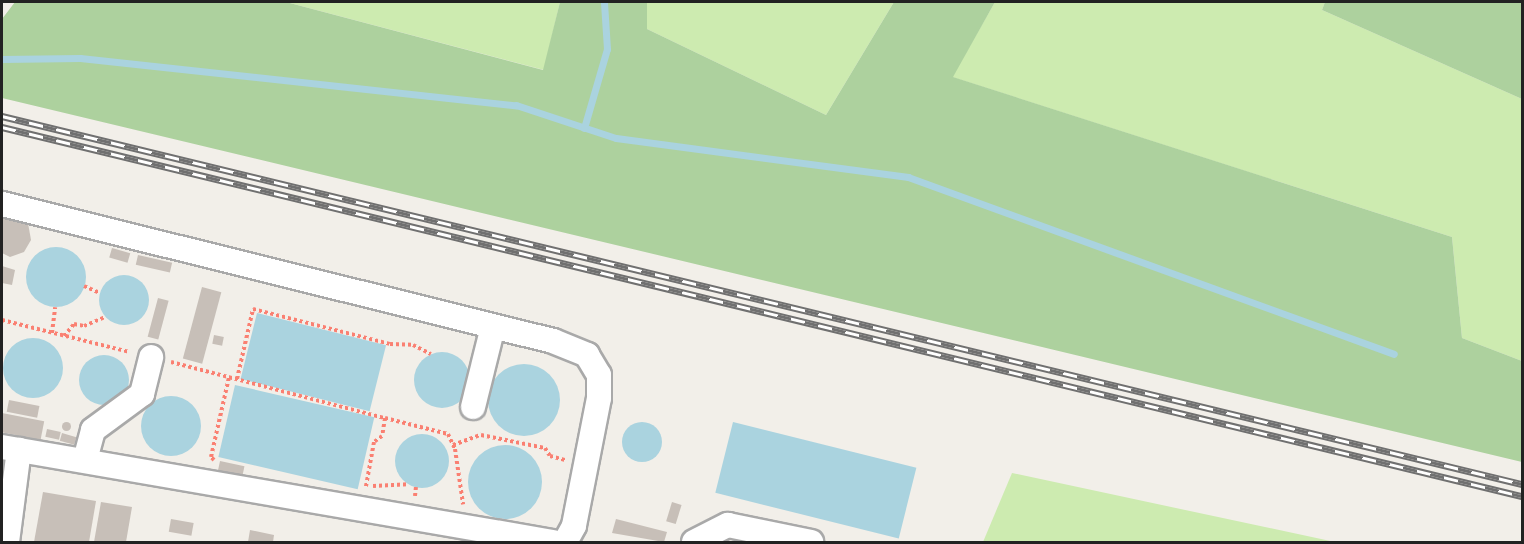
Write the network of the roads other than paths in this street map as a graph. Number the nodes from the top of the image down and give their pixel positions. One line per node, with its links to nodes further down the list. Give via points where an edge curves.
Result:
1 (2, 204): 2 (lane)
2 (493, 326): 4 (lane); 9 (lane, via 587,355 599,375 599,398 574,526)
3 (152, 357): 6 (lane, via 142,394 93,430)
4 (473, 407)
5 (10, 449): 6 (lane); 7 (lane)
6 (85, 460): 8 (lane, via 210,481 367,498 460,526)
7 (7, 543)
8 (553, 543)
9 (565, 543)
10 (694, 543): 11 (lane, via 728,525)
11 (811, 543)

